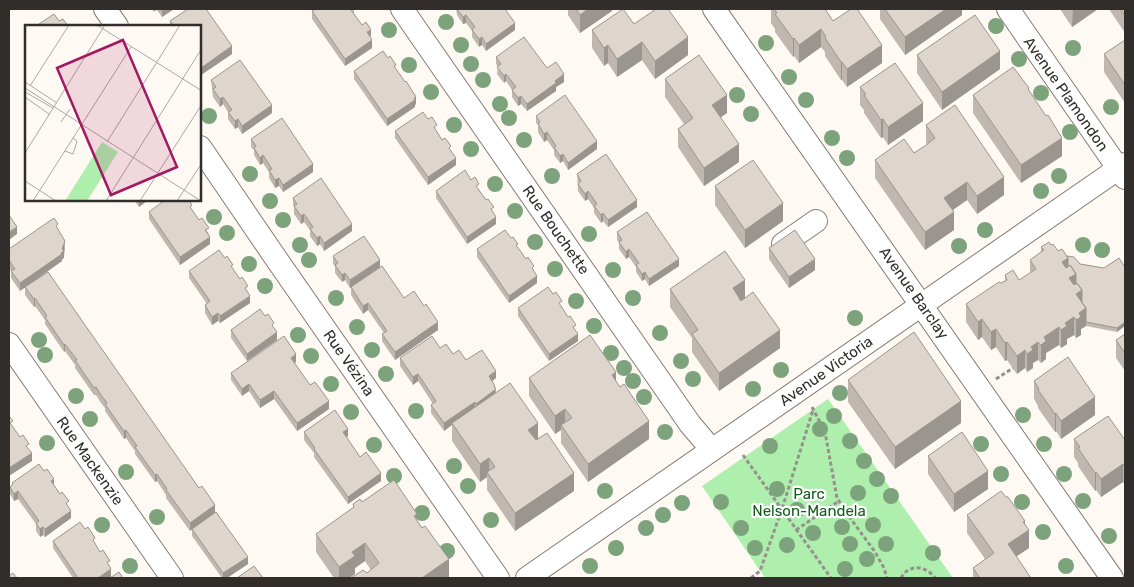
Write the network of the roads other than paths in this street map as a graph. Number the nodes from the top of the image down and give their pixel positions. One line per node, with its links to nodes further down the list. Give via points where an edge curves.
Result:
1 (105, 9): 5 (street)
2 (402, 9): 12 (street, Rue Bouchette, via 690,424)
3 (714, 9): 10 (street, Avenue Barclay)
4 (1008, 9): 7 (street, Avenue Plamondon)
5 (116, 25)
6 (201, 148): 14 (street, Rue Vézina)
7 (1123, 170): 10 (street, Avenue Victoria)
8 (816, 221): 9 (street)
9 (783, 244)
10 (921, 305): 12 (street, Avenue Victoria); 16 (street, Avenue Barclay)
11 (9, 344): 13 (street, Rue Mackenzie)
12 (712, 450): 15 (street, Avenue Victoria)
13 (172, 578)
14 (498, 578)
15 (526, 578)
16 (1112, 578)

